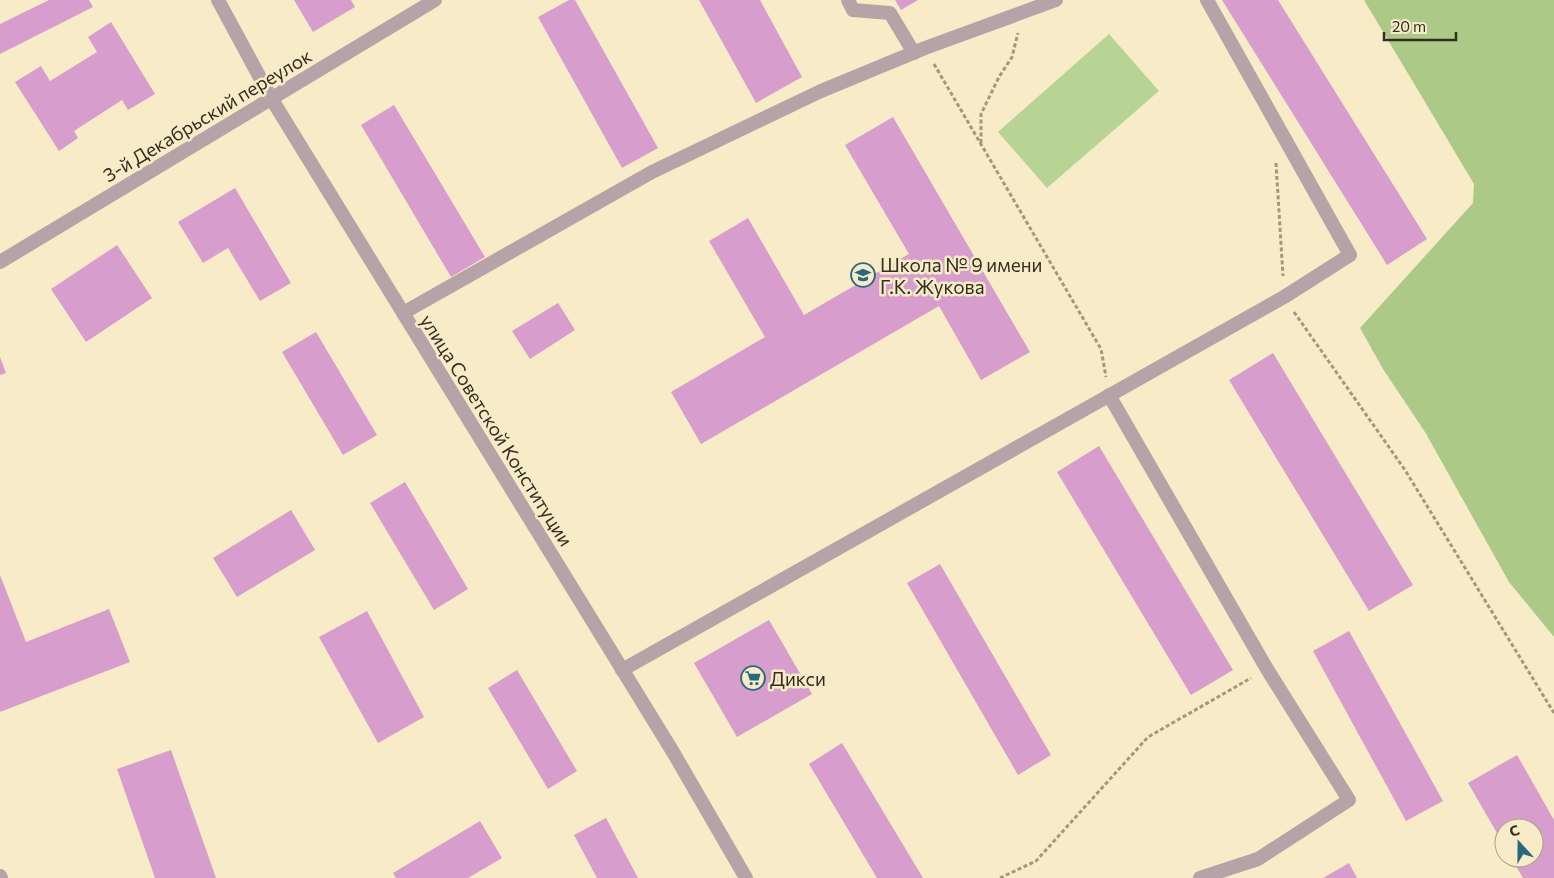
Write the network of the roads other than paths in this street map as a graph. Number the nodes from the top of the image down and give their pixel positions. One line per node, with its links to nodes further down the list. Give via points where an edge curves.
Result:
1 (218, 0): 8 (street, улица Советской Конституции)
2 (435, 0): 8 (street, 3-й Декабрьский переулок)
3 (848, 0): 7 (street, via 853,10 890,13)
4 (1056, 0): 6 (street)
5 (1207, 0): 11 (street, via 1350,255 1284,297)
6 (1023, 5): 7 (street)
7 (920, 51): 10 (street, via 821,91 652,172)
8 (271, 98): 9 (street, 3-й Декабрьский переулок); 10 (street, улица Советской Конституции)
9 (0, 262)
10 (403, 312): 12 (street, улица Советской Конституции)
11 (1109, 395): 12 (street); 14 (street, via 1267,669 1349,800 1258,859)
12 (622, 670): 13 (street, улица Советской Конституции)
13 (746, 878)
14 (1200, 878)

